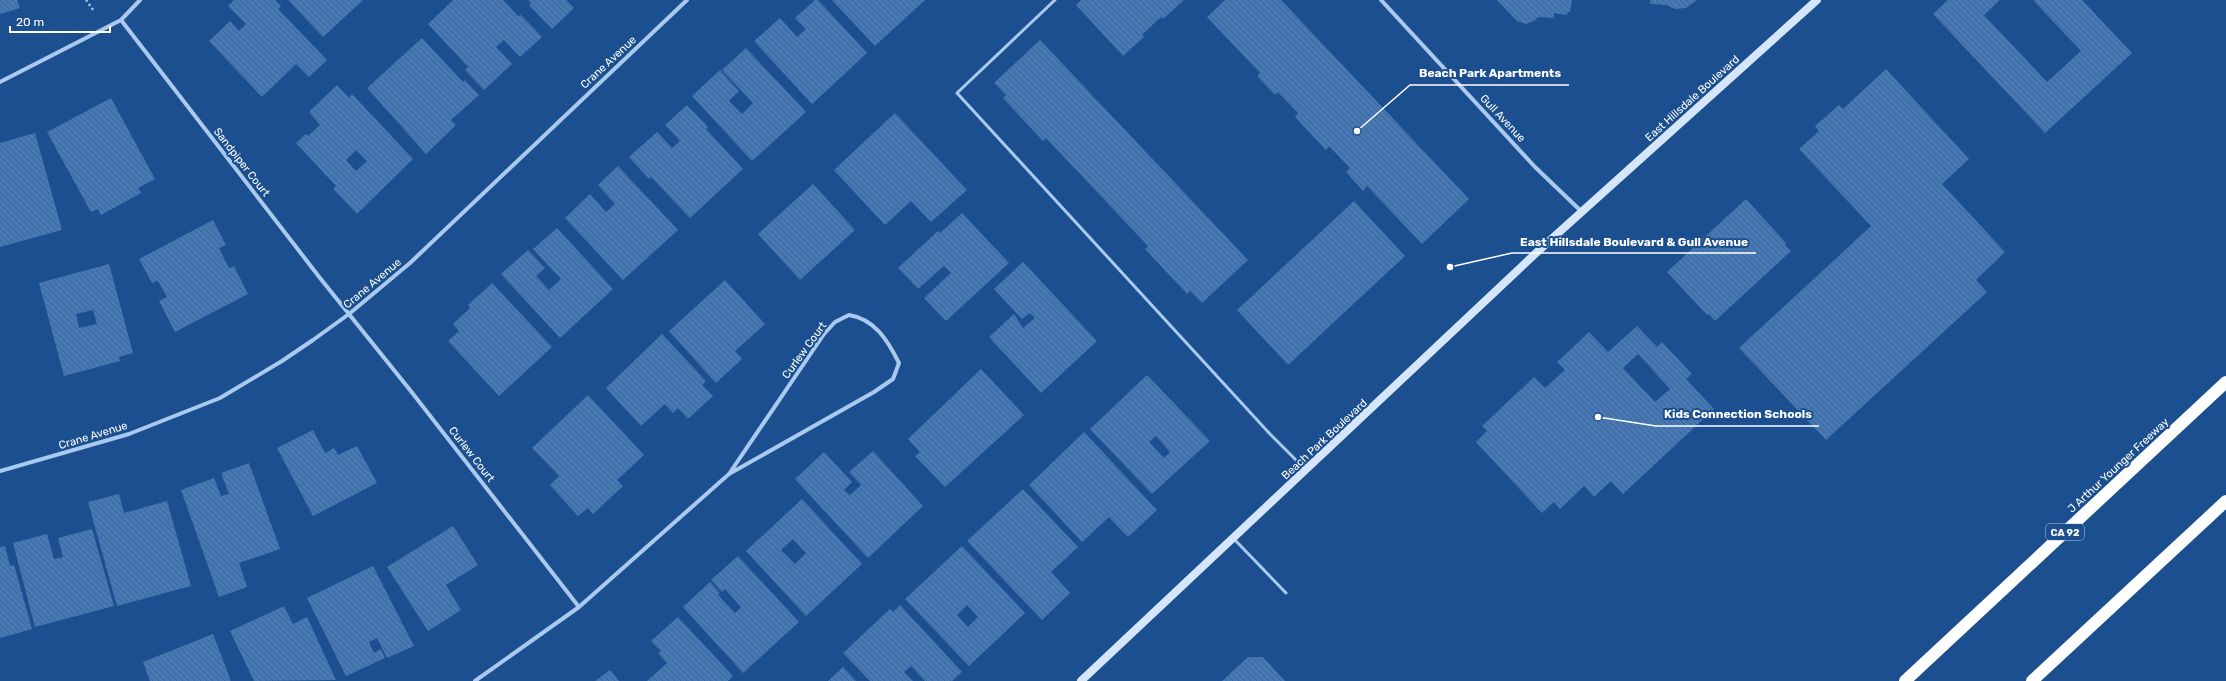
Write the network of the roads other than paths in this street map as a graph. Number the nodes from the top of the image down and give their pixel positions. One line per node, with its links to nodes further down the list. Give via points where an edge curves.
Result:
1 (140, 0): 6 (street)
2 (687, 0): 9 (street, Crane Avenue, via 410,263)
3 (1055, 0): 11 (lane, via 957,93 1270,434)
4 (1381, 0): 8 (street, Gull Avenue, via 1535,166)
5 (1817, 0): 8 (main road, East Hillsdale Boulevard)
6 (121, 20): 7 (street); 9 (street, Sandpiper Court)
7 (0, 82)
8 (1581, 211): 11 (main road, Beach Park Boulevard)
9 (349, 314): 12 (street, Crane Avenue, via 282,361 220,398 129,434); 17 (street, Curlew Court)
10 (2226, 382): 20 (highway, J Arthur Younger Freeway / CA 92)
11 (1307, 470): 15 (main road, Beach Park Boulevard)
12 (0, 471)
13 (729, 474): 13 (street, Curlew Court, via 893,379 899,363 891,346 874,326 862,317 849,315 835,322 824,334); 17 (street, Curlew Court)
14 (2226, 501): 21 (highway)
15 (1233, 538): 16 (lane); 19 (main road, Beach Park Boulevard)
16 (1286, 593)
17 (579, 607): 18 (street, Curlew Court)
18 (475, 681)
19 (1081, 681)
20 (1905, 681)
21 (2032, 681)

